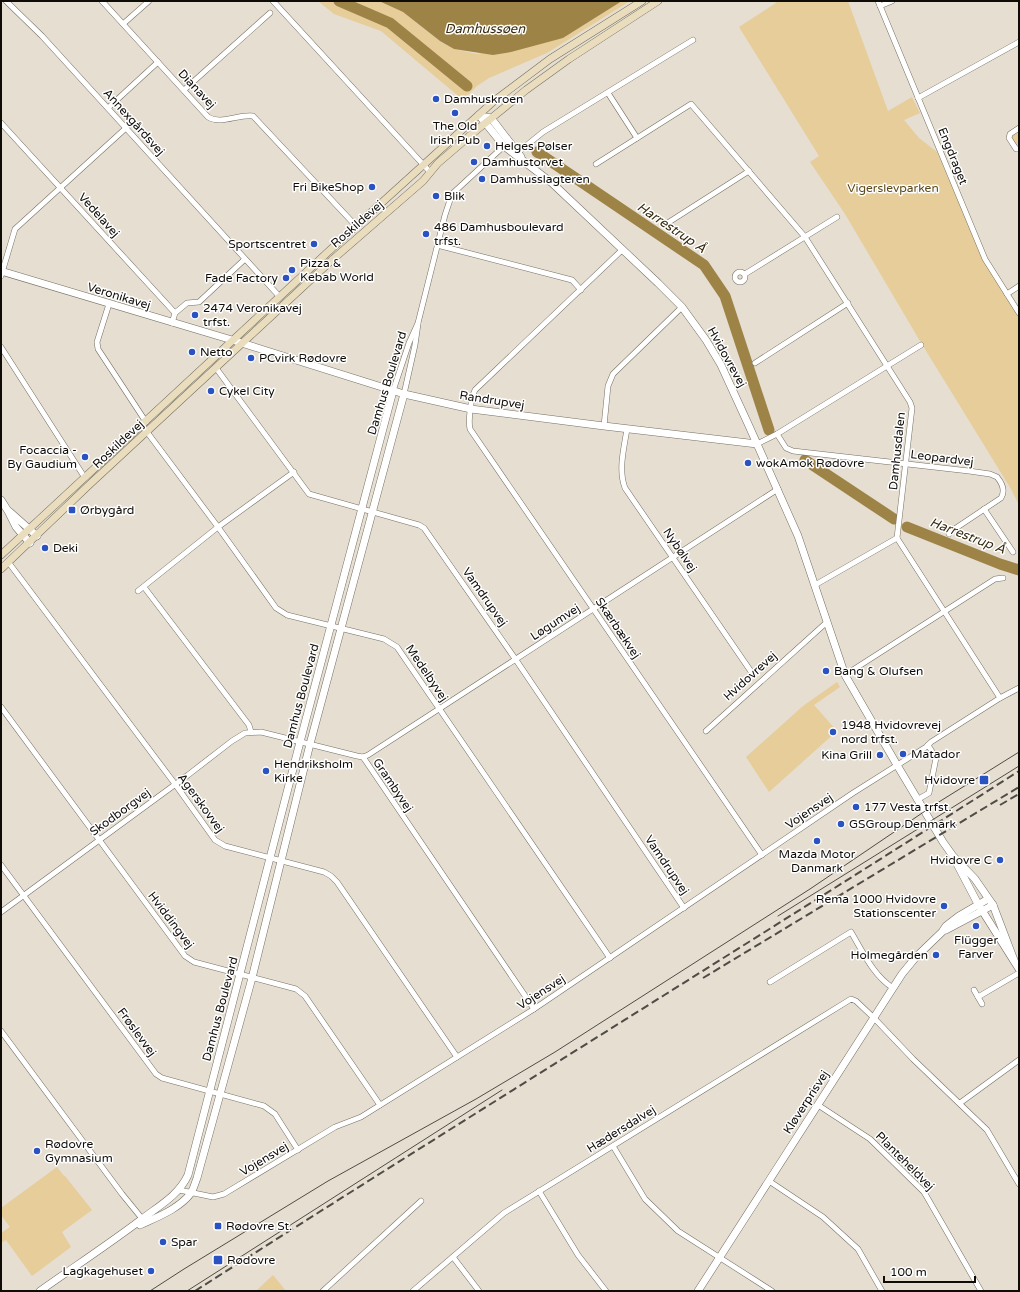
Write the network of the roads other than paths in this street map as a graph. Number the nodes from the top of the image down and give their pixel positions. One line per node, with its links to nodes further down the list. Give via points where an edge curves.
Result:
1 (6, 1): 17 (street, Annexgårdsvej)
2 (102, 1): 10 (street, Dianavej)
3 (149, 1): 10 (street)
4 (273, 1): 28 (street)
5 (642, 1): 18 (main road, Roskildevej, via 550,59)
6 (658, 1): 19 (main road, Roskildevej, via 568,60)
7 (892, 1): 8 (street)
8 (879, 3): 16 (street, Engdraget)
9 (270, 12): 14 (street)
10 (123, 24): 13 (street, Dianavej)
11 (693, 40): 15 (street)
12 (1019, 42): 16 (street)
13 (158, 62): 14 (street, Dianavej); 17 (street)
14 (184, 90): 34 (street, Dianavej, via 212,120 247,115 257,119)
15 (608, 93): 23 (street); 26 (street, via 543,132)
16 (918, 98): 43 (street, Engdraget, via 985,259)
17 (108, 108): 21 (street, Annexgårdsvej)
18 (479, 115): 19 (street); 28 (main road, Roskildevej)
19 (488, 120): 24 (street, Hvidovrevej); 26 (street, Hvidovrevej); 30 (main road, Roskildevej)
20 (1, 123): 31 (street, Vedelavej)
21 (126, 128): 31 (street); 38 (street, Annexgårdsvej)
22 (1019, 128): 25 (street, via 1010,134 1009,138 1016,149)
23 (637, 138): 27 (street, Damhusdalen); 29 (street, Damhusdalen, via 691,104)
24 (504, 146): 26 (street, Hvidovrevej); 36 (street, Damhus Boulevard, via 452,194)
25 (1019, 149)
26 (516, 154): 37 (street, Hvidovrevej, via 552,183)
27 (596, 164)
28 (423, 165): 30 (street); 34 (main road, Roskildevej)
29 (749, 171): 33 (street); 35 (street, Damhusdalen)
30 (430, 172): 53 (main road, Roskildevej)
31 (60, 187): 39 (street, via 15,229); 48 (street, Vedelavej)
32 (837, 217): 35 (street)
33 (666, 224)
34 (356, 226): 44 (main road, Roskildevej)
35 (805, 237): 40 (street); 45 (street, Damhusdalen)
36 (437, 245): 42 (street, via 572,280); 51 (street, Damhus Boulevard)
37 (623, 249): 42 (street, Skærbækvej); 47 (street, Hvidovrevej)
38 (245, 259): 44 (street, Annexgårdsvej); 48 (street, via 199,302 187,303)
39 (2, 273): 46 (street, Veronikavej)
40 (744, 274)
41 (1019, 286): 43 (street)
42 (581, 290): 61 (street, Skærbækvej, via 475,390)
43 (1007, 294): 49 (street, Engdraget)
44 (280, 296): 52 (main road, Roskildevej)
45 (848, 303): 56 (street); 57 (street, Damhusdalen)
46 (109, 304): 50 (street, Veronikavej); 62 (street, via 97,342 98,348)
47 (682, 307): 63 (street, via 613,374 608,386); 67 (street, Hvidovrevej, via 721,365)
48 (175, 313): 50 (street)
49 (1019, 313)
50 (172, 323): 52 (street, Veronikavej)
51 (418, 323): 59 (street, Damhus Boulevard); 60 (street, Damhus Boulevard)
52 (232, 340): 53 (street, Randrupvej); 62 (main road, Roskildevej)
53 (241, 344): 58 (main road, Roskildevej); 59 (street, Randrupvej)
54 (921, 345): 57 (street)
55 (1, 346): 70 (street)
56 (755, 363)
57 (887, 366): 66 (street); 68 (street, Damhusdalen, via 912,405)
58 (216, 368): 65 (main road, Roskildevej); 69 (street, Vamdrupvej)
59 (393, 391): 60 (street, Randrupvej); 73 (street, Damhus Boulevard)
60 (404, 394): 61 (street, Randrupvej); 76 (street, Damhus Boulevard)
61 (471, 409): 63 (street, Randrupvej); 93 (street, Skærbækvej, via 470,429)
62 (146, 422): 70 (main road, Roskildevej)
63 (604, 426): 64 (street, Randrupvej)
64 (627, 429): 67 (street, Randrupvej); 86 (street, Nybølvej, via 622,479 625,488)
65 (147, 432): 77 (street, Medelbyvej); 81 (main road, Roskildevej)
66 (777, 434): 67 (street); 68 (street, Leopardvej, via 789,450)
67 (757, 444): 71 (street, Hvidovrevej)
68 (905, 464): 74 (street, Leopardvej, via 998,477 1003,495); 82 (street, Damhusdalen)
69 (294, 472): 73 (street, Vamdrupvej, via 311,496); 77 (street)
70 (85, 478): 78 (main road, Roskildevej)
71 (778, 489): 86 (street, Løgumvej); 90 (street, Hvidovrevej, via 798,536)
72 (1, 500): 75 (street)
73 (363, 508): 76 (street, Vamdrupvej); 96 (street, Damhus Boulevard)
74 (984, 509): 79 (street, Leopardvej); 84 (street)
75 (8, 511): 78 (street); 80 (street)
76 (373, 512): 97 (street, Damhus Boulevard); 98 (street, Vamdrupvej, via 424,528)
77 (218, 527): 91 (street); 96 (street, Medelbyvej, via 276,608 287,615)
78 (29, 529): 80 (main road, Roskildevej); 81 (street)
79 (949, 534)
80 (23, 535): 83 (street); 85 (main road, Roskildevej)
81 (37, 536): 83 (main road, Roskildevej)
82 (897, 538): 90 (street); 94 (street)
83 (30, 542): 87 (main road, Roskildevej)
84 (1013, 552)
85 (1, 555)
86 (673, 557): 93 (street, Løgumvej); 99 (street, Nybølvej)
87 (9, 562): 88 (main road, Roskildevej); 112 (street, Agerskovvej)
88 (1, 570)
89 (1003, 578): 94 (street, via 995,579)
90 (814, 585): 95 (street, Hvidovrevej)
91 (144, 587): 92 (street); 106 (street)
92 (138, 591)
93 (593, 609): 98 (street, Løgumvej); 115 (street, Skærbækvej)
94 (944, 612): 100 (street); 102 (street)
95 (827, 622): 100 (street, Hvidovrevej); 105 (street, Hvidovrevej)
96 (331, 626): 97 (street, Medelbyvej); 107 (street, Damhus Boulevard)
97 (342, 628): 104 (street, Medelbyvej, via 384,639 393,644); 108 (street, Damhus Boulevard)
98 (516, 660): 104 (street, Løgumvej); 123 (street, Vamdrupvej)
99 (752, 673)
100 (845, 675): 111 (street, Hvidovrevej)
101 (1019, 688): 102 (street, Vojensvej)
102 (1000, 698): 109 (street, Vojensvej)
103 (1, 707): 114 (street, Hviddingvej)
104 (439, 709): 110 (street, Løgumvej); 126 (street, Medelbyvej)
105 (706, 731)
106 (251, 732): 107 (street, Grambyvej, via 262,732); 112 (street, Skodborgvej, via 232,741)
107 (300, 742): 108 (street, Grambyvej); 117 (street, Damhus Boulevard)
108 (310, 744): 110 (street, Grambyvej); 118 (street, Damhus Boulevard)
109 (928, 745): 111 (street, Vojensvej); 113 (street, via 936,758 929,793)
110 (363, 757): 137 (street, Grambyvej)
111 (897, 765): 113 (street, Hvidovrevej); 115 (street, Vojensvej)
112 (175, 784): 114 (street, Skodborgvej); 117 (street, Agerskovvej, via 219,844)
113 (917, 800): 116 (street, Hvidovrevej)
114 (99, 839): 120 (street, Skodborgvej); 130 (street, Hviddingvej, via 185,956 194,962)
115 (762, 855): 123 (street, Vojensvej)
116 (953, 856): 121 (street, Hvidovrevej); 124 (street, Hvidovrevej)
117 (271, 858): 118 (street, Agerskovvej); 130 (street, Damhus Boulevard)
118 (281, 861): 131 (street, Damhus Boulevard); 140 (street, Agerskovvej, via 332,876)
119 (1, 865): 120 (street, Frøslevvej)
120 (24, 896): 125 (street, Skodborgvej); 142 (street, Frøslevvej, via 156,1074 162,1078)
121 (988, 899): 122 (street, Hvidovrevej); 124 (street, Kløverprisvej)
122 (993, 906): 124 (street, Kløverprisvej); 127 (street, Hvidovrevej)
123 (684, 908): 126 (street, Vojensvej)
124 (980, 908): 127 (street, Hvidovrevej); 133 (street, Kløverprisvej, via 959,916 946,926 908,967)
125 (1, 912)
126 (610, 958): 137 (street, Vojensvej)
127 (1014, 960): 128 (street, Hvidovrevej)
128 (1019, 968)
129 (1019, 973): 135 (street)
130 (240, 974): 131 (street, Hviddingvej); 142 (street, Damhus Boulevard)
131 (252, 978): 143 (street, Damhus Boulevard); 145 (street, Hviddingvej, via 296,989 305,996)
132 (770, 982): 133 (street, via 851,932 877,975)
133 (893, 988): 138 (street, Kløverprisvej)
134 (974, 990): 135 (street)
135 (978, 997): 136 (street)
136 (982, 1004)
137 (534, 1009): 140 (street, Vojensvej)
138 (874, 1018): 144 (street); 146 (street, Kløverprisvej); 147 (street, Hædersdalvej, via 851,999)
139 (1, 1031): 155 (street)
140 (457, 1057): 145 (street, Vojensvej)
141 (1019, 1060): 144 (street)
142 (210, 1091): 143 (street, Frøslevvej); 151 (street, Damhus Boulevard, via 188,1176)
143 (220, 1093): 148 (street, Frøslevvej, via 264,1106 275,1114); 153 (street, Damhus Boulevard, via 198,1178)
144 (960, 1103): 150 (street, via 987,1130)
145 (380, 1105): 148 (street, Vojensvej, via 335,1127)
146 (818, 1105): 149 (street, Kløverprisvej); 166 (street, Planteheldvej, via 870,1139 924,1192)
147 (612, 1146): 152 (street, Hædersdalvej); 157 (street, via 645,1199 678,1231)
148 (298, 1150): 153 (street, Vojensvej, via 228,1192 213,1197)
149 (769, 1181): 157 (street, Kløverprisvej); 165 (street, via 823,1217 858,1249)
150 (1019, 1184)
151 (179, 1190): 153 (street, Vojensvej); 155 (street)
152 (539, 1191): 156 (street, Hædersdalvej, via 504,1213); 162 (street, via 578,1255)
153 (191, 1192): 155 (street, via 176,1206)
154 (421, 1201): 159 (street)
155 (144, 1220): 158 (street)
156 (453, 1257): 160 (street, Hædersdalvej); 161 (street)
157 (720, 1257): 163 (street, Kløverprisvej); 164 (street)
158 (40, 1291)
159 (323, 1291)
160 (413, 1291)
161 (479, 1291)
162 (606, 1291)
163 (698, 1291)
164 (772, 1291)
165 (882, 1291)
166 (981, 1291)

